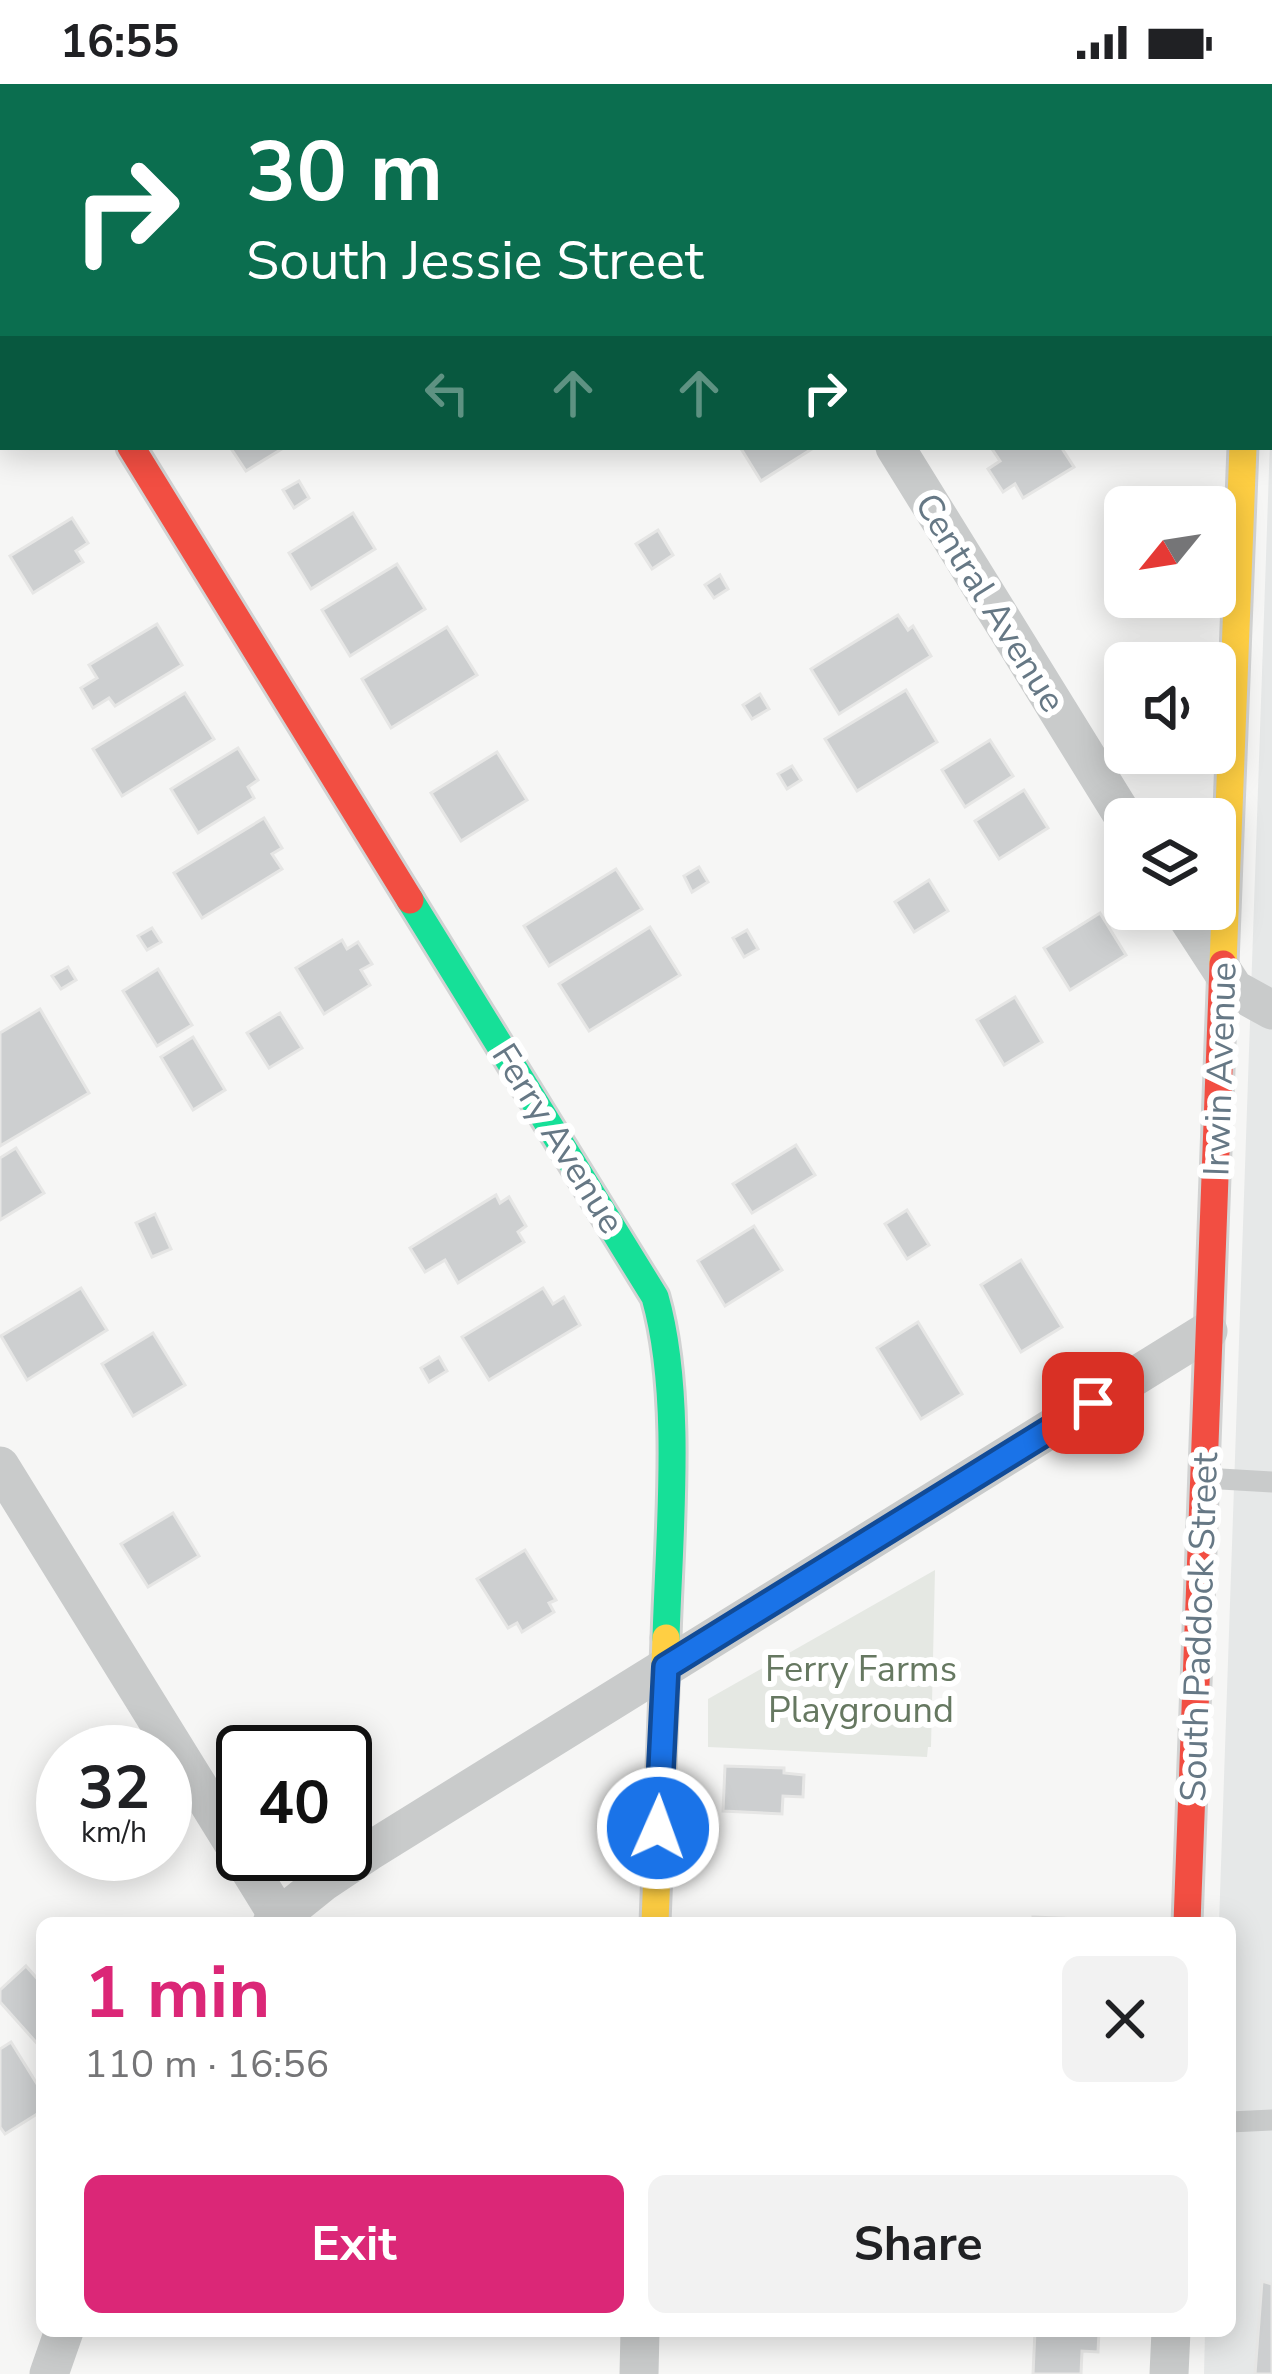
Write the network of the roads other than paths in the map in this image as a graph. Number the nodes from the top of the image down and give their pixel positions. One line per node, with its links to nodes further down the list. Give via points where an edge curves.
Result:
1 (133, 450): 12 (street, Ferry Avenue, via 656,1297 669,1365)
2 (897, 450): 4 (street, Central Avenue)
3 (1243, 450): 6 (street, Irwin Avenue)
4 (1112, 798)
5 (1195, 930): 6 (street)
6 (1223, 974): 7 (street, via 1245,998); 8 (street, Irwin Avenue)
7 (1272, 1010)
8 (1208, 1331): 10 (street, South Paddock Street); 12 (street)
9 (0, 1466): 13 (street)
10 (1203, 1478): 11 (lane); 16 (street, South Paddock Street)
11 (1272, 1481)
12 (666, 1667): 14 (street); 15 (street, Ferry Avenue)
13 (273, 1917)
14 (279, 1917)
15 (655, 1917)
16 (1186, 1917)
17 (1272, 2120): 18 (lane)
18 (1236, 2122)
19 (62, 2337): 22 (street)
20 (640, 2337): 23 (street)
21 (1171, 2337): 24 (street)
22 (49, 2374)
23 (639, 2374)
24 (1169, 2374)

